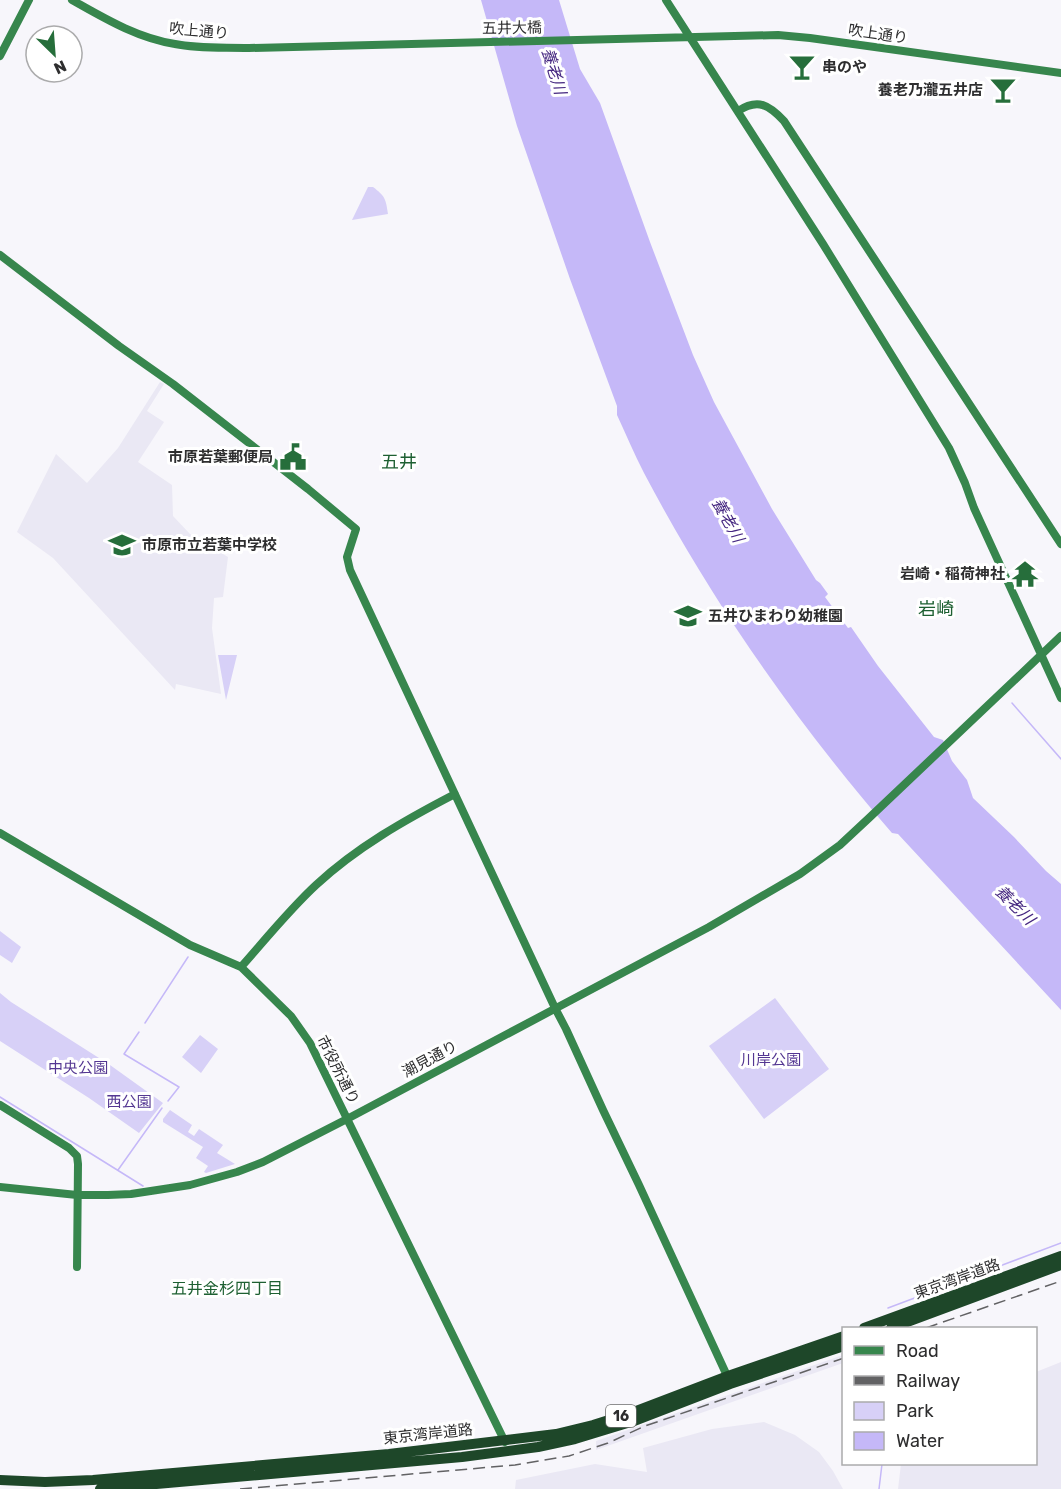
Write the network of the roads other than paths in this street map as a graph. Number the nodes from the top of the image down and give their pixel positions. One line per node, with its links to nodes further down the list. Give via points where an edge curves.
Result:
1 (28, 0): 6 (street)
2 (72, 0): 5 (street, 吹上通り, via 116,24 175,44 249,48)
3 (666, 0): 4 (street)
4 (691, 37): 5 (street, 五井大橋); 7 (street, 吹上通り, via 799,37); 8 (street)
5 (333, 45)
6 (0, 56)
7 (1061, 73)
8 (738, 111): 10 (street, via 755,104 771,109 784,121); 12 (street, via 949,448)
9 (0, 255): 14 (street, via 356,529 347,557 350,570)
10 (1061, 544)
11 (1061, 636): 12 (street)
12 (1041, 655): 13 (street); 17 (street, 潮見通り, via 840,844 800,874)
13 (1061, 698)
14 (455, 794): 16 (street, via 379,836 335,869); 17 (street)
15 (0, 833): 16 (street, 市役所通り, via 190,945)
16 (241, 968): 19 (street, 市役所通り, via 291,1016 310,1043)
17 (555, 1008): 19 (street, 潮見通り); 29 (street)
18 (0, 1105): 21 (street, via 74,1152 78,1164)
19 (347, 1119): 21 (street, 潮見通り, via 271,1158 211,1180 149,1192); 30 (street, 市役所通り)
20 (0, 1187): 21 (street, 潮見通り)
21 (77, 1195): 24 (street)
22 (1061, 1256): 25 (highway, 東京湾岸道路)
23 (1061, 1265): 26 (highway, 東京湾岸道路)
24 (76, 1268)
25 (869, 1327)
26 (896, 1327)
27 (842, 1336): 29 (highway, 東京湾岸道路 / 16)
28 (842, 1346): 29 (highway, 東京湾岸道路 / 16)
29 (729, 1380): 30 (highway, 東京湾岸道路 / 16, via 593,1425)
30 (506, 1446): 31 (highway, 東京湾岸道路 / 16, via 93,1480); 32 (highway, 東京湾岸道路 / 16, via 420,1461)
31 (0, 1480)
32 (100, 1489)

